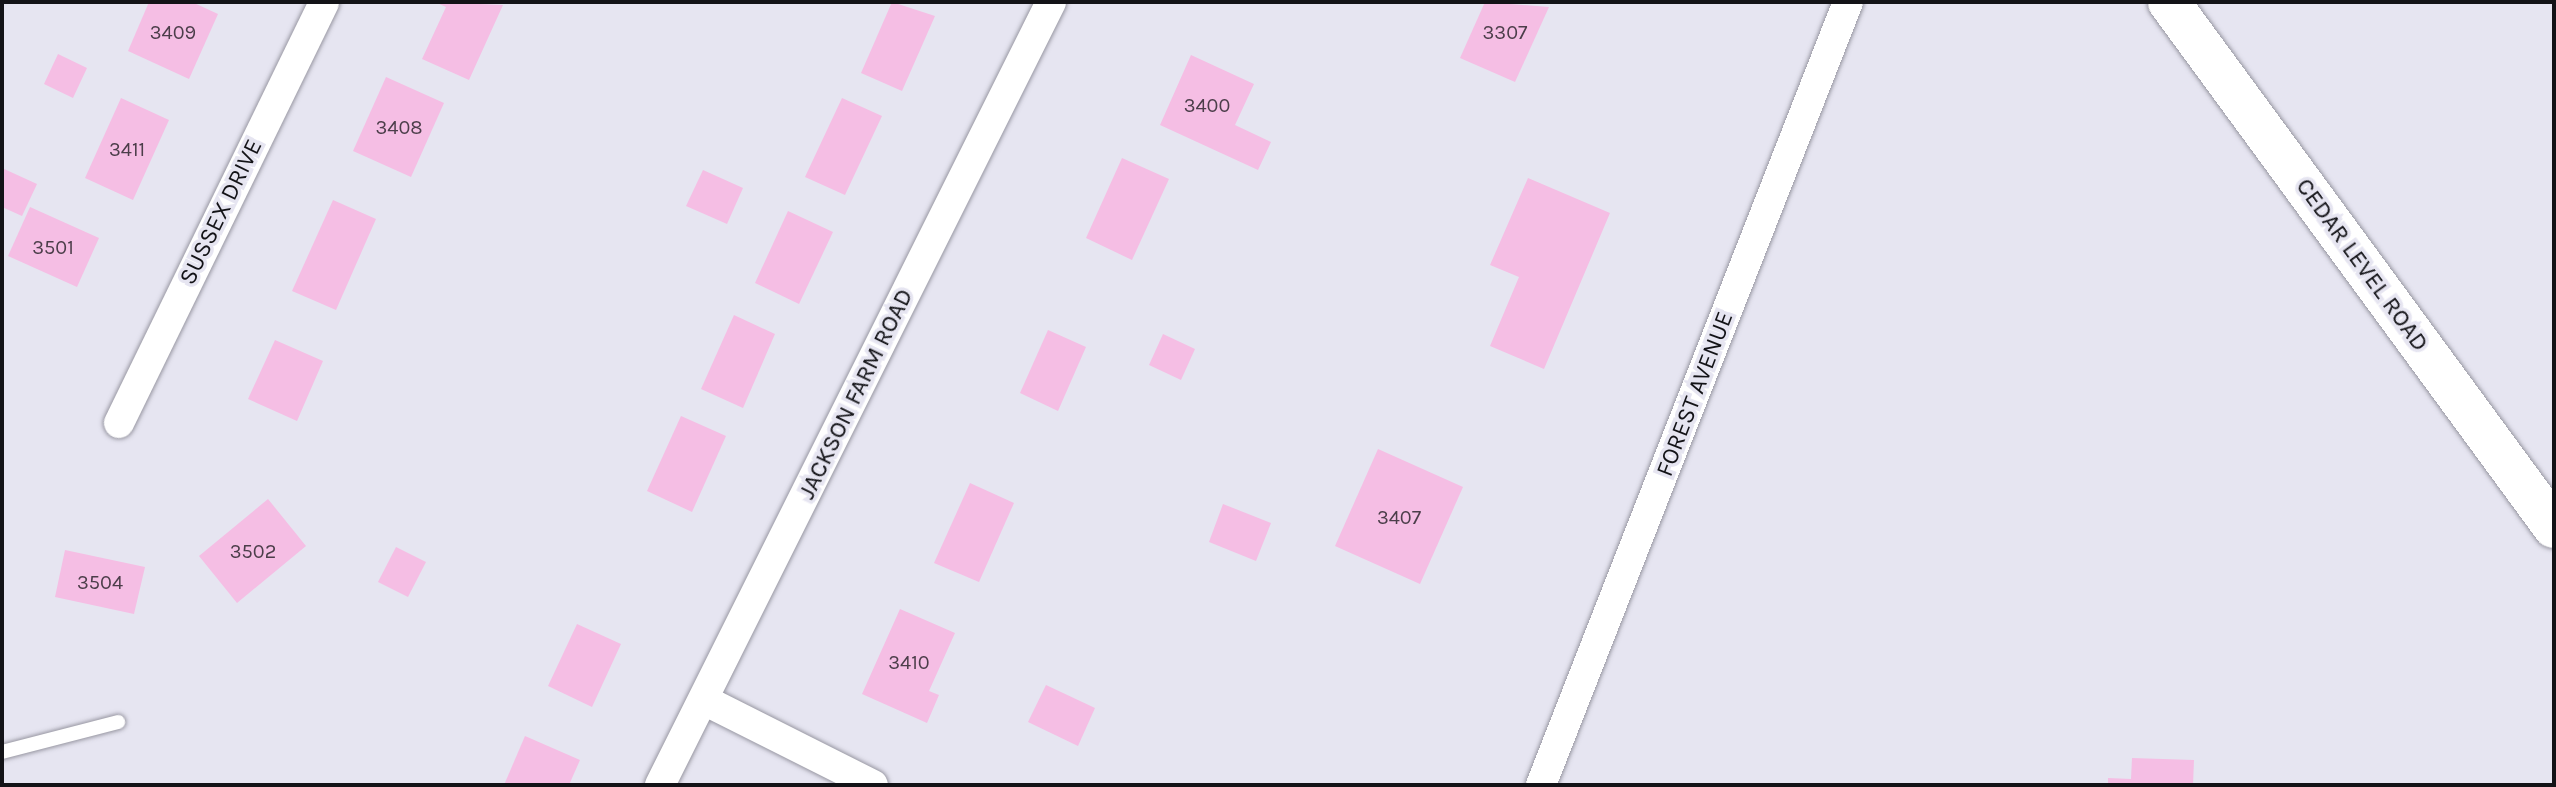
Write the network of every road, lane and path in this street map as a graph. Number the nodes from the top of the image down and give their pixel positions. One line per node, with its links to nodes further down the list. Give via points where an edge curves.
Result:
1 (324, 2): 5 (street, SUSSEX DRIVE)
2 (1051, 2): 7 (street, JACKSON FARM ROAD)
3 (1848, 2): 12 (street, FOREST AVENUE)
4 (2169, 2): 6 (main road, CEDAR LEVEL ROAD)
5 (119, 423)
6 (2554, 527)
7 (704, 700): 10 (street, JACKSON FARM ROAD); 11 (street)
8 (118, 722): 9 (lane)
9 (2, 752)
10 (660, 785)
11 (873, 785)
12 (1541, 785)

